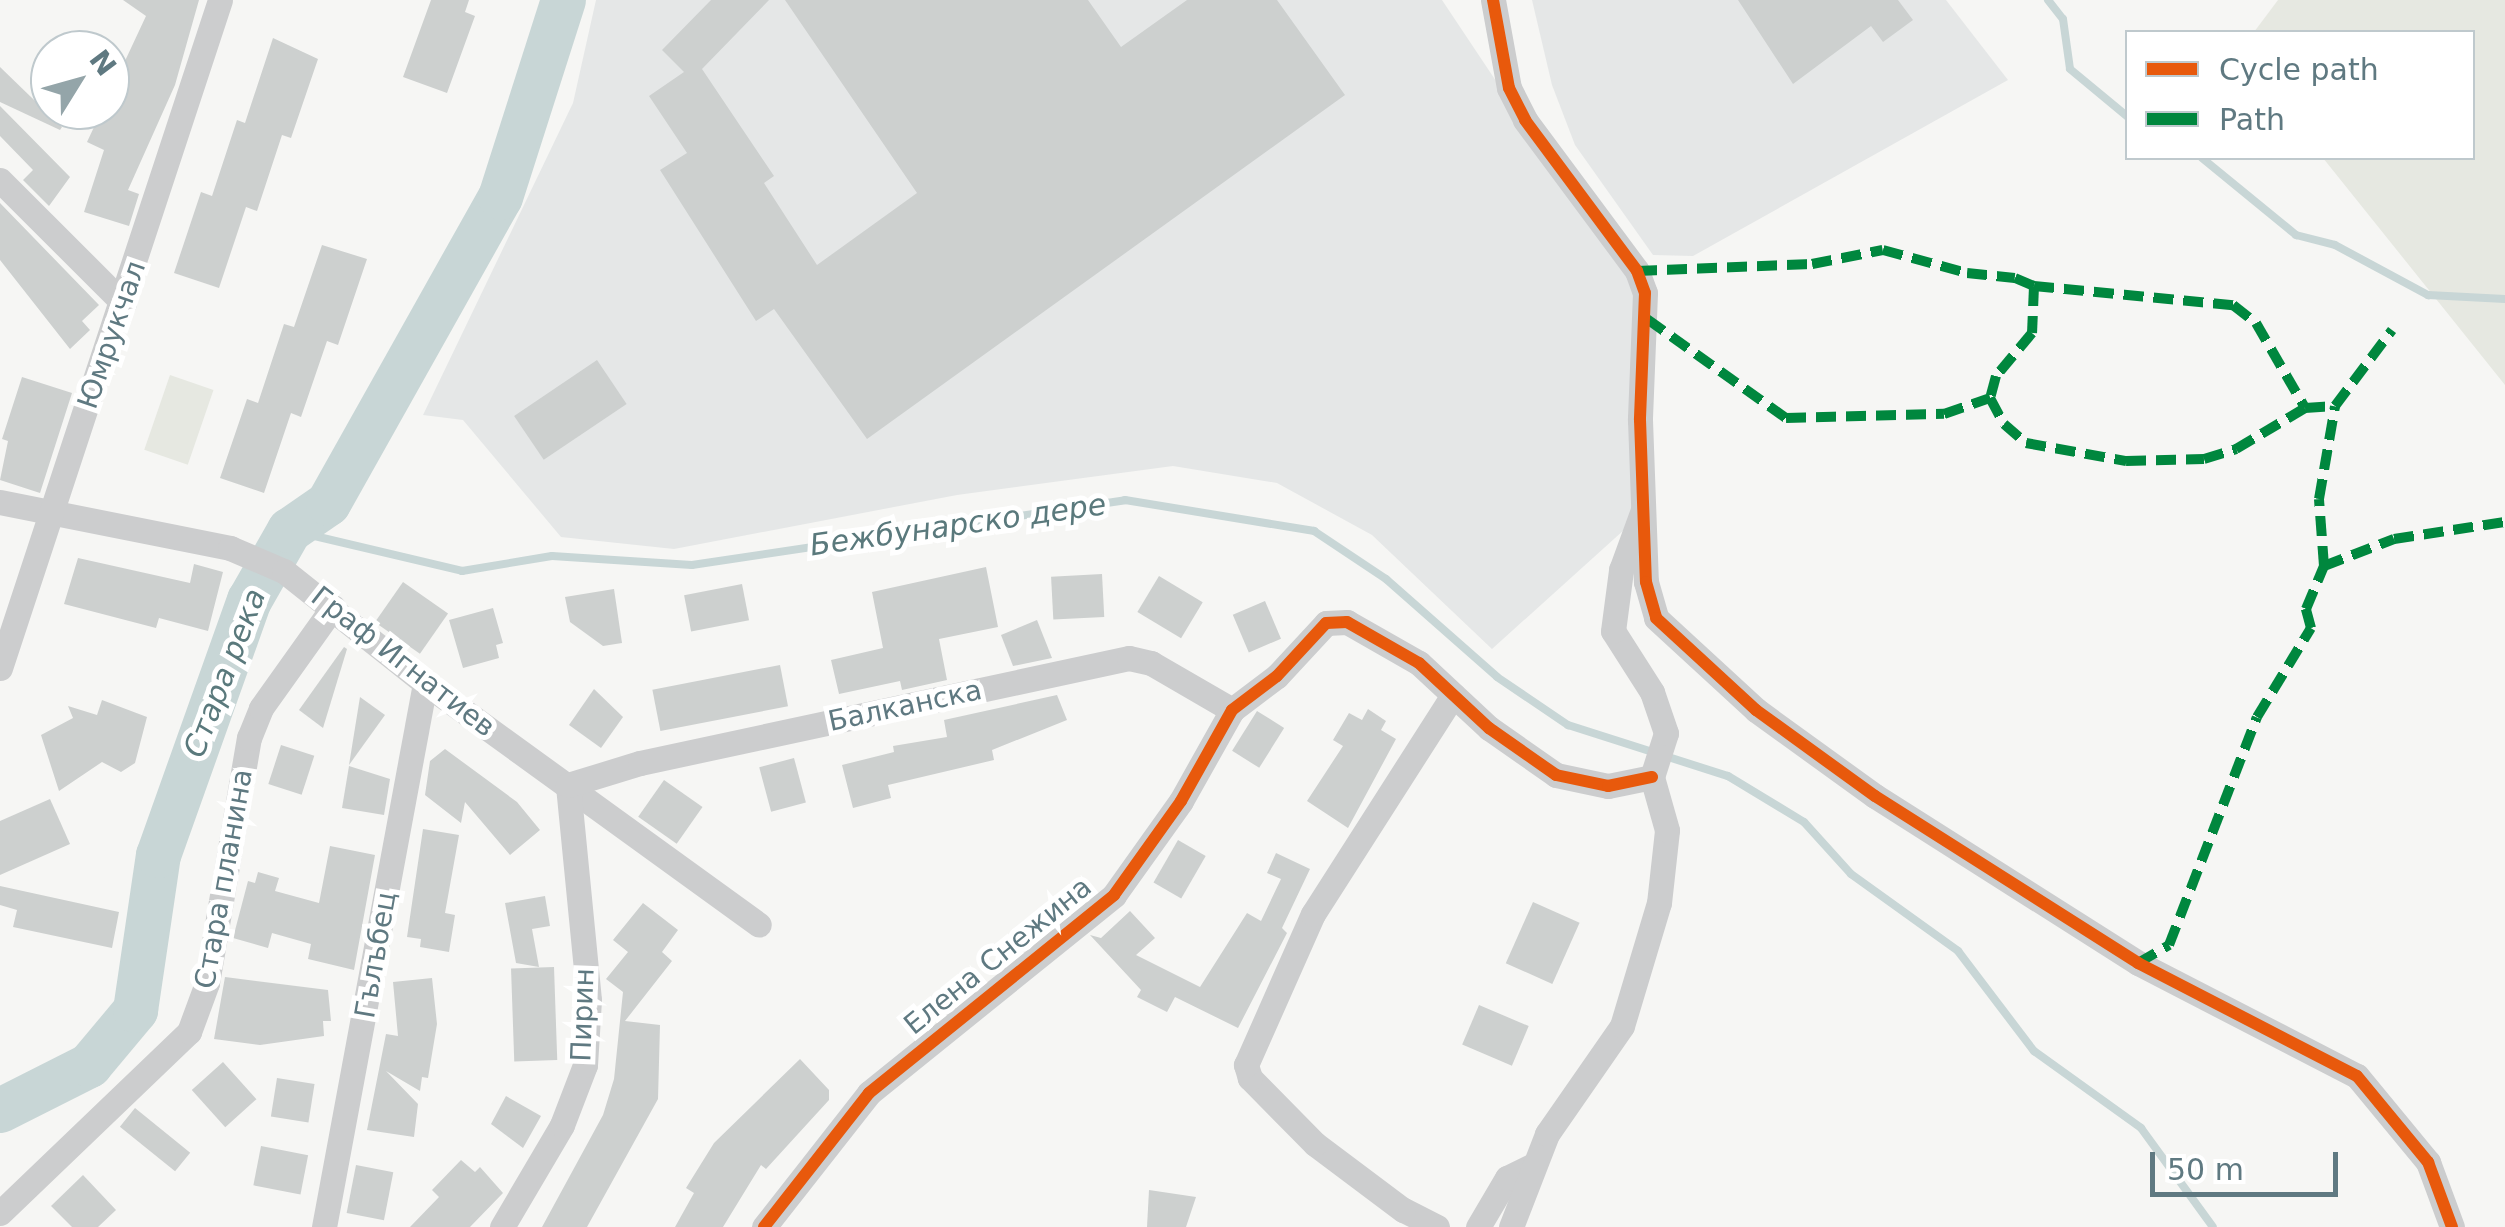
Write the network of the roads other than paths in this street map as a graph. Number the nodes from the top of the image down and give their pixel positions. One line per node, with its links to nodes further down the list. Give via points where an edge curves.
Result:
1 (220, 0): 4 (street, Юмрукчал)
2 (1494, 0): 6 (street, via 1509,88 1525,120 1637,271 1644,293)
3 (0, 180): 4 (street)
4 (124, 304): 7 (street, Юмрукчал)
5 (0, 502): 7 (street, Граф Игнатиев)
6 (1644, 505): 13 (street, via 1620,570 1613,631 1652,692 1666,734); 24 (street, via 1646,582 1656,618 1683,648 1876,796 2086,932 2357,1076 2428,1162)
7 (52, 510): 8 (street, Граф Игнатиев, via 230,548 284,570); 9 (street, Юмрукчал)
8 (333, 607): 10 (street, Граф Игнатиев); 17 (street, Стара планина, via 261,708 249,738 207,983 189,1032)
9 (0, 668)
10 (425, 683): 14 (street, Граф Игнатиев); 18 (street, Гълъбец)
11 (1453, 695): 12 (street, Елена Снежина, via 1381,638 1347,622 1326,624 1277,676); 13 (street, via 1556,775 1608,786); 21 (street, via 1313,914 1246,1065 1250,1078 1315,1144 1403,1210)
12 (1232, 710): 14 (street, Балканска, via 1152,663 1130,658 640,763); 20 (street, Елена Снежина, via 1181,801 1114,896 869,1092)
13 (1655, 771): 16 (street, via 1667,830 1659,903 1640,978 1602,1061 1547,1134)
14 (568, 785): 15 (street, Граф Игнатиев); 19 (street, Пирин, via 589,1000 585,1064 562,1125)
15 (759, 925)
16 (1534, 1165): 22 (street, via 1506,1178); 23 (street)
17 (0, 1213)
18 (324, 1227)
19 (502, 1227)
20 (764, 1227)
21 (1438, 1227)
22 (1478, 1227)
23 (1511, 1227)
24 (2452, 1227)

